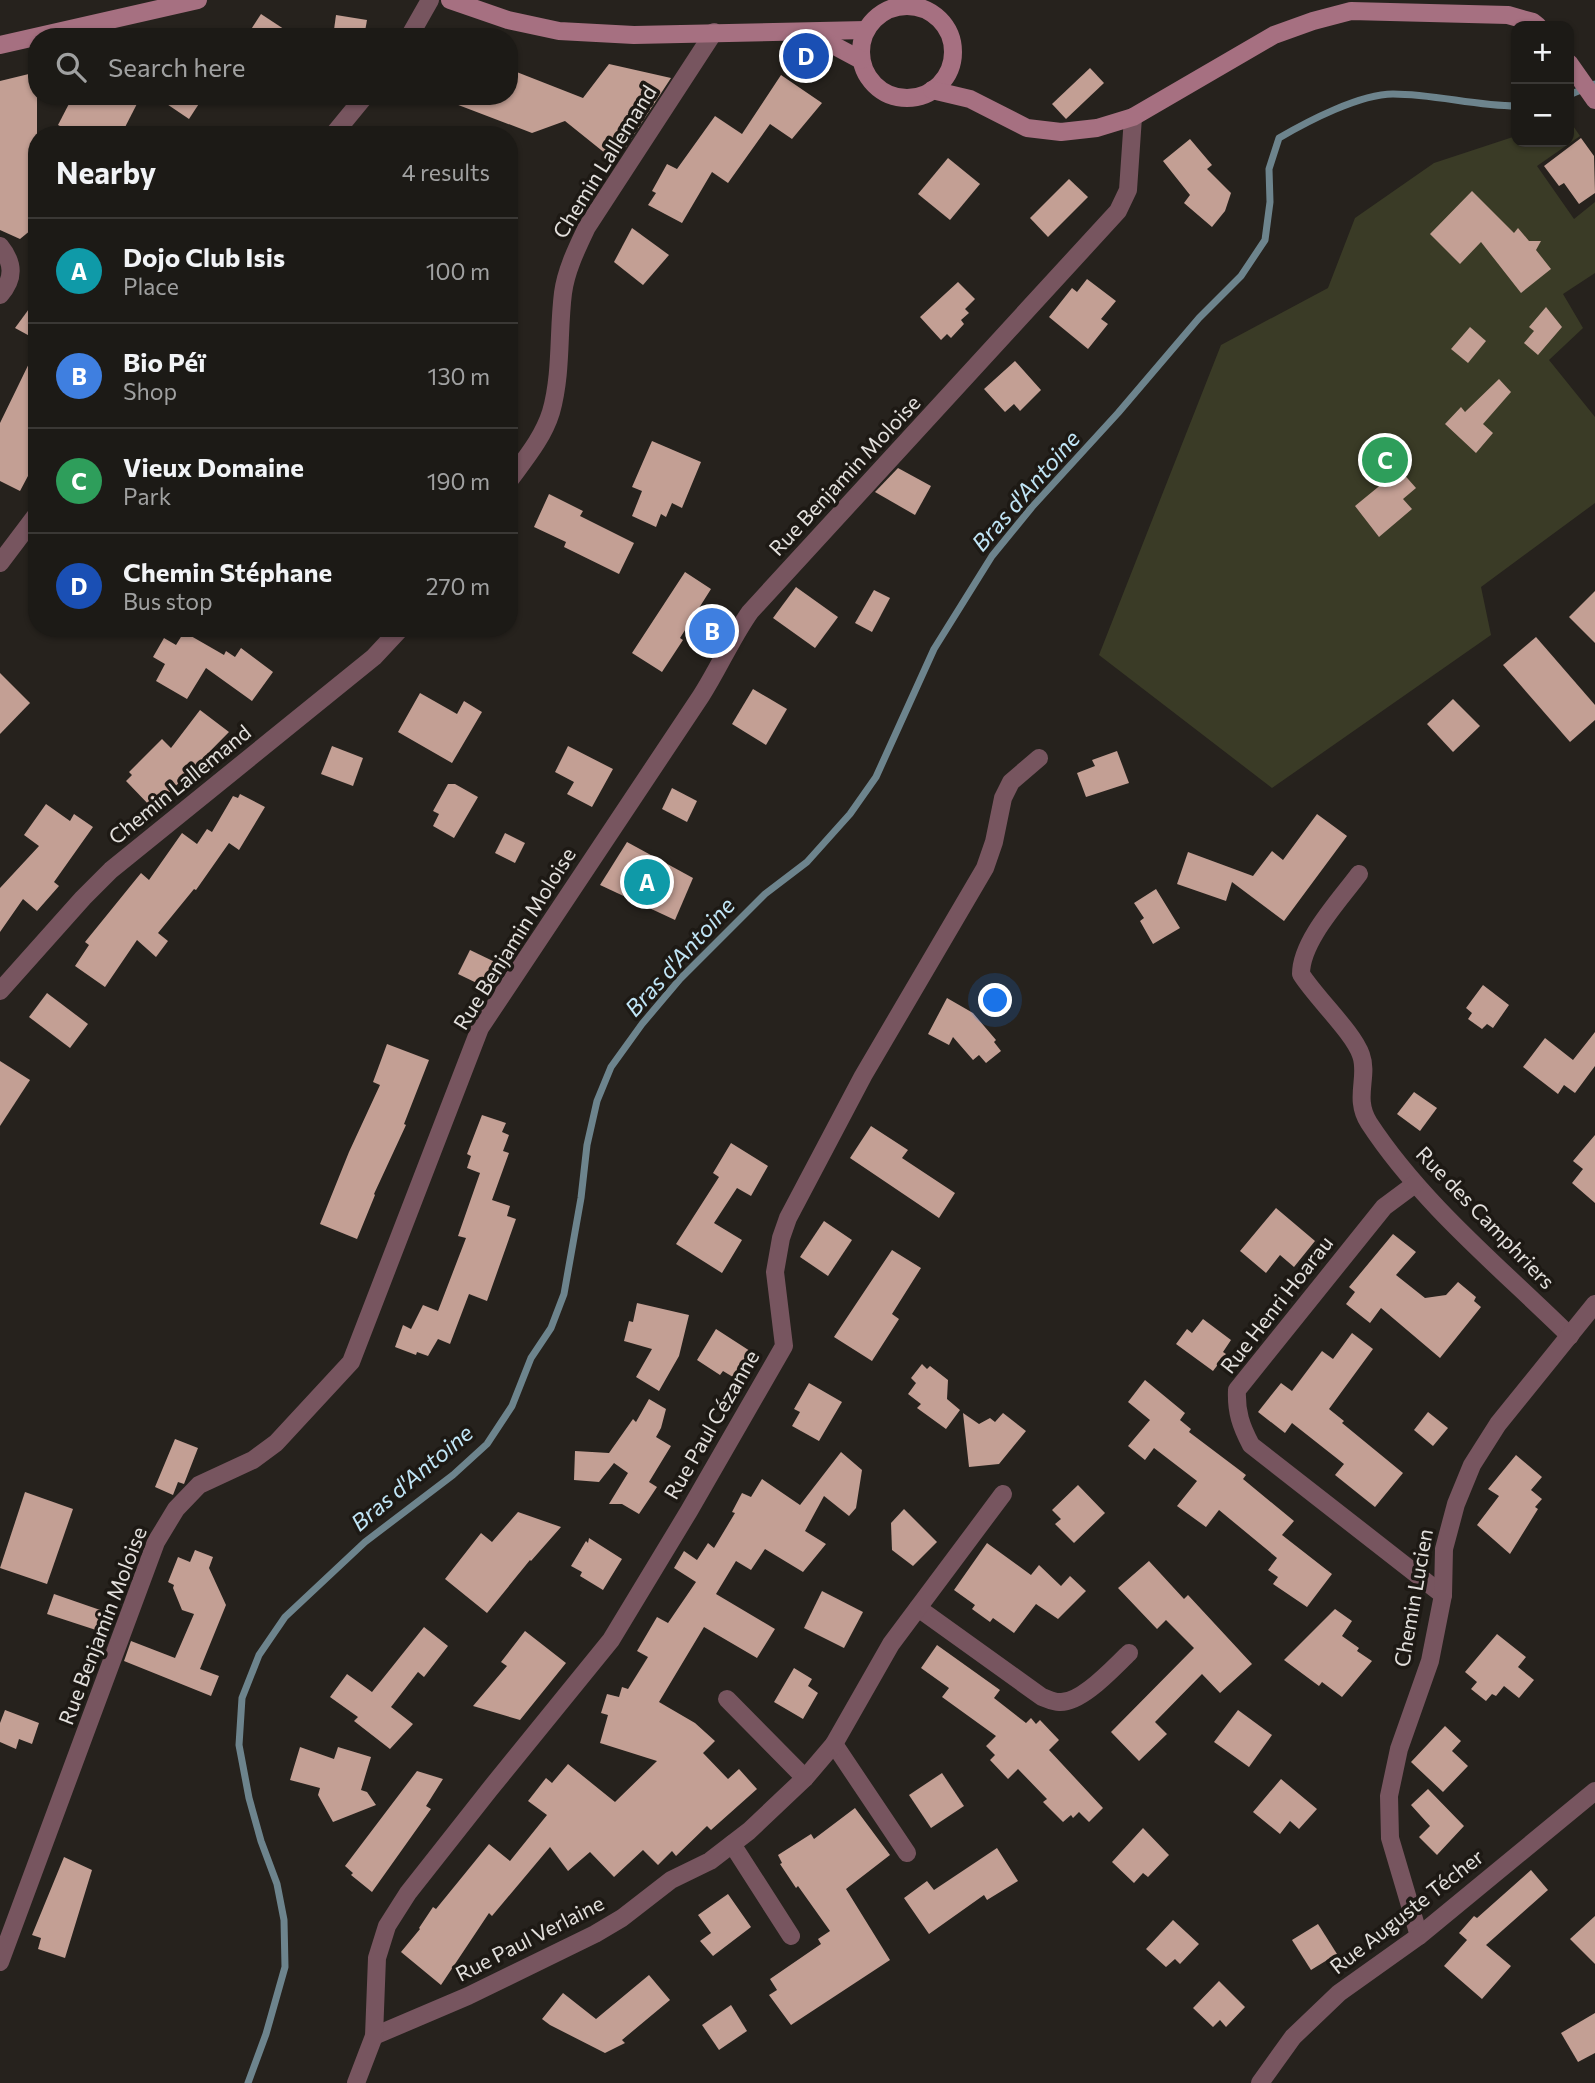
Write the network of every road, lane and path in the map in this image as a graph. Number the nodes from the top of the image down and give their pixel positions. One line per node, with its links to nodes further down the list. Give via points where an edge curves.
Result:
1 (198, 0): 7 (main road)
2 (430, 0): 8 (street)
3 (450, 0): 10 (main road, via 559,31 634,35)
4 (913, 3): 5 (main road); 9 (main road, via 884,12)
5 (938, 9): 16 (main road, via 953,48)
6 (1526, 21): 21 (main road, via 1508,15 1351,11 1274,35)
7 (75, 28)
8 (414, 28)
9 (866, 30): 11 (main road); 14 (main road)
10 (714, 32): 11 (main road); 25 (street, Chemin Lallemand, via 587,227 571,260 563,292 551,412 541,437)
11 (798, 32): 14 (main road)
12 (28, 39): 13 (main road)
13 (0, 45)
14 (861, 60): 17 (main road, via 871,80 888,94 918,96)
15 (1574, 70): 19 (main road)
16 (948, 71): 17 (main road); 18 (main road)
17 (932, 90): 18 (main road)
18 (970, 99): 21 (main road, via 1027,128 1045,131 1097,128)
19 (1595, 100)
20 (358, 105): 22 (street)
21 (1133, 117): 47 (street, Rue Benjamin Moloise, via 1128,190 1118,211 750,612 701,696 480,1028 351,1362 276,1443 253,1460 199,1485 176,1509 156,1542)
22 (341, 126)
23 (0, 246): 24 (street, via 12,271)
24 (0, 295)
25 (518, 469)
26 (28, 526): 27 (street)
27 (0, 563)
28 (393, 637): 31 (street, Chemin Lallemand, via 374,657 111,870)
29 (1039, 758): 48 (street, Rue Paul Cézanne, via 1011,782 985,868 863,1076 788,1218 775,1272 783,1346 611,1640 481,1799 387,1926 377,1958)
30 (1359, 874): 32 (street, Rue des Camphriers, via 1309,944 1301,974 1355,1043 1362,1057 1361,1103 1368,1120)
31 (0, 991)
32 (1415, 1184): 34 (street, Rue des Camphriers); 36 (street, Rue Henri Hoarau, via 1384,1207 1254,1368 1237,1390 1237,1409 1251,1445)
33 (1595, 1304): 34 (street, Chemin Lucien)
34 (1570, 1336): 36 (street, Chemin Lucien, via 1498,1424 1472,1465 1444,1549)
35 (1003, 1494): 37 (street, Rue Paul Verlaine)
36 (1443, 1595): 46 (street, Chemin Lucien, via 1430,1661 1399,1749 1389,1796 1390,1838)
37 (918, 1608): 38 (street, via 1042,1697 1057,1702 1084,1693); 40 (street, Rue Paul Verlaine, via 891,1644)
38 (1129, 1653)
39 (727, 1699): 41 (street)
40 (834, 1744): 41 (street, Rue Paul Verlaine); 44 (street)
41 (805, 1778): 43 (street, Rue Paul Verlaine)
42 (1595, 1791): 46 (street, Rue Auguste Técher)
43 (732, 1844): 45 (street); 48 (street, Rue Paul Verlaine, via 595,1934)
44 (907, 1853)
45 (791, 1936)
46 (1419, 1936): 50 (street, Rue Auguste Técher, via 1339,1993 1293,2037)
47 (0, 1962)
48 (374, 2036): 49 (street, Rue Paul Cézanne)
49 (356, 2083)
50 (1260, 2083)

